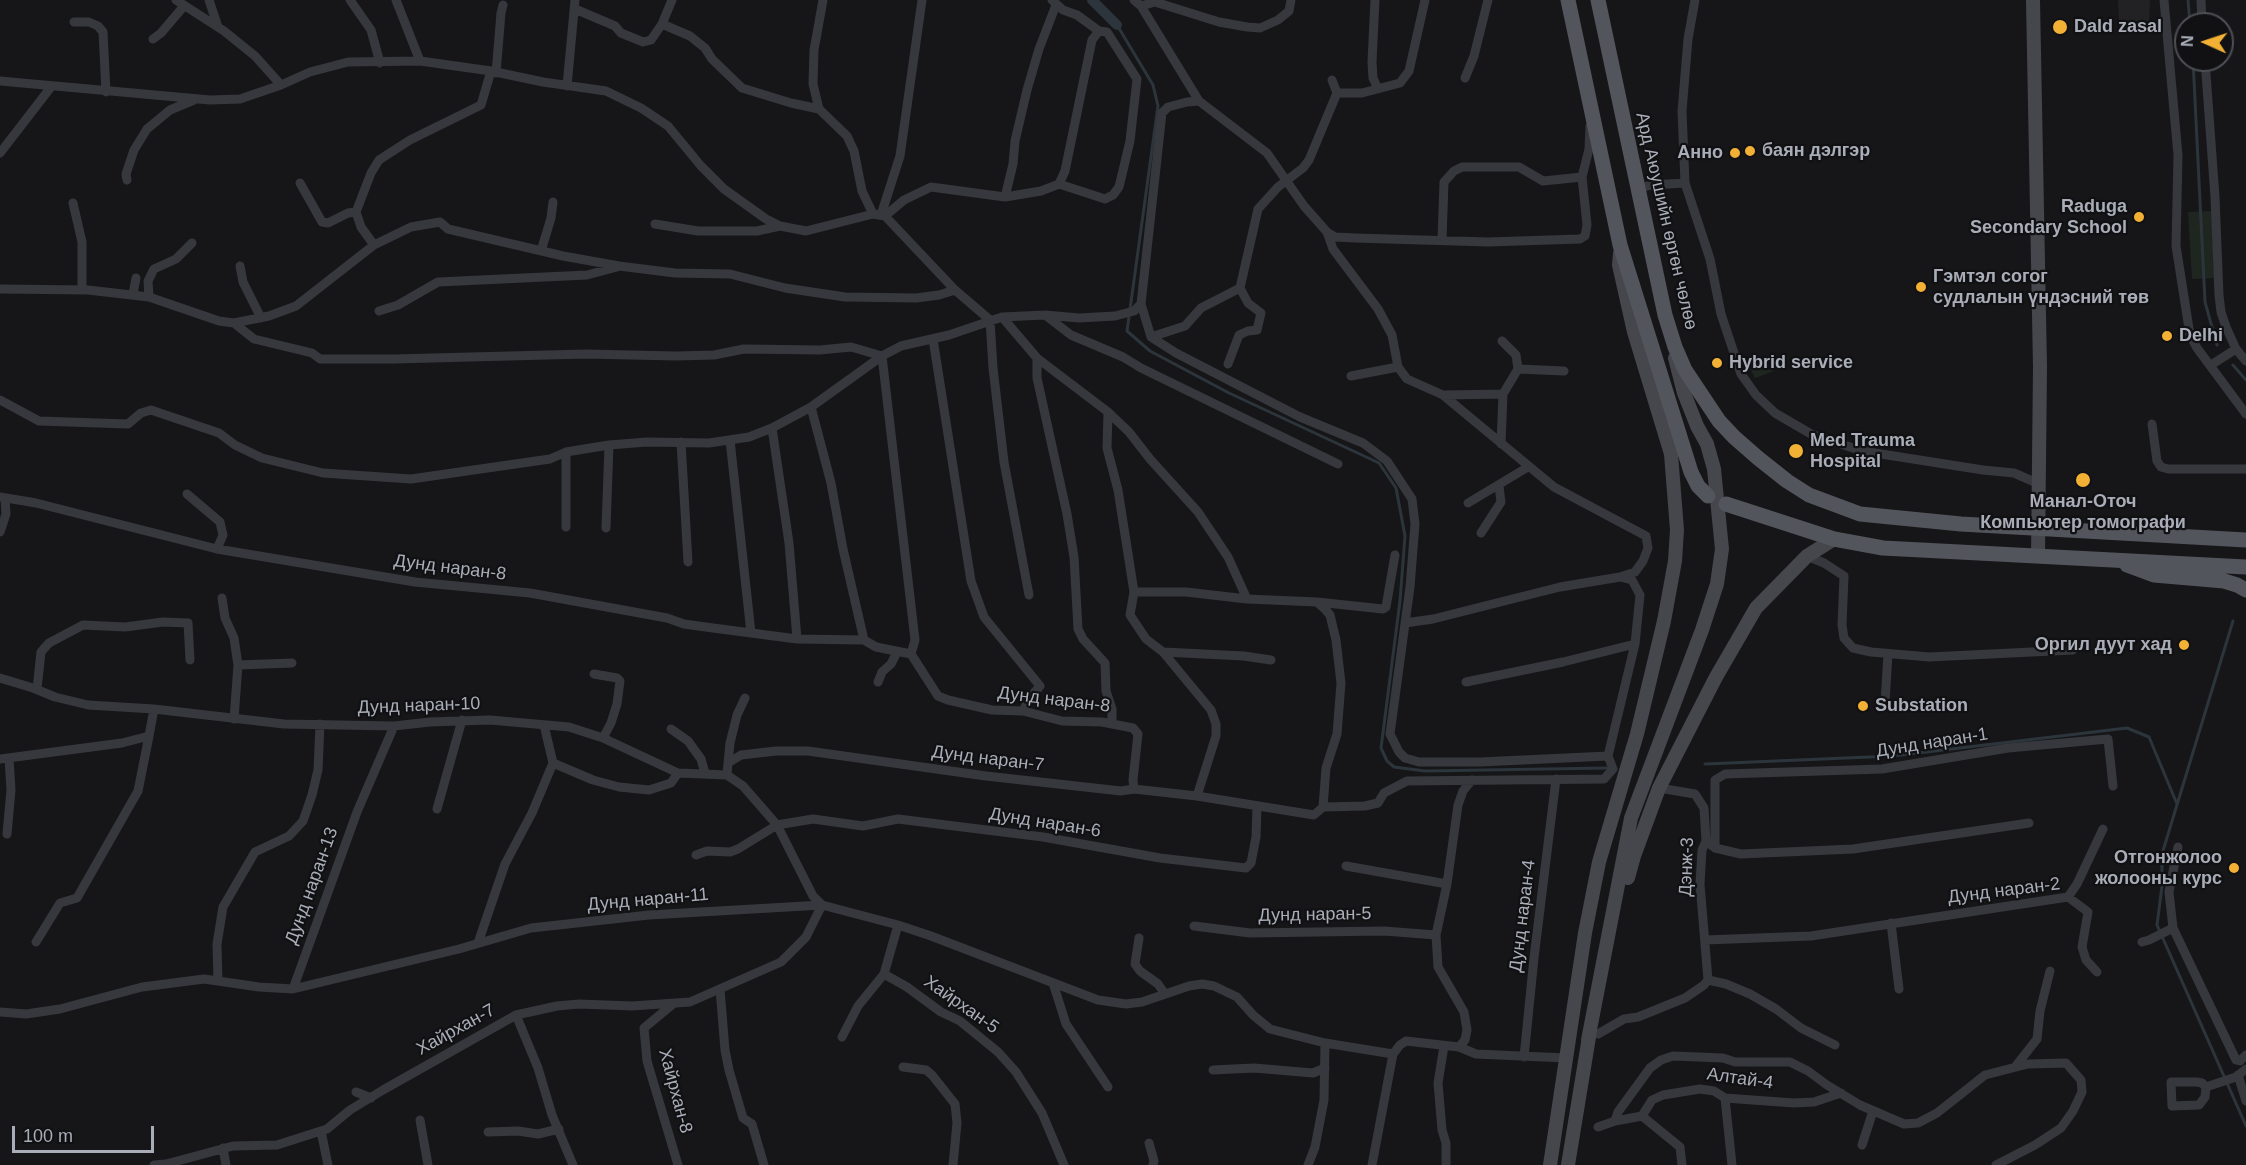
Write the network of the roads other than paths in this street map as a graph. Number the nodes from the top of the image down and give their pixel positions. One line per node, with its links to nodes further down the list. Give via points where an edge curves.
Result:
1 (209, 0): 23 (street)
2 (350, 0): 27 (street, via 371,30)
3 (396, 0): 26 (street)
4 (672, 0): 22 (street)
5 (823, 0): 41 (street, via 814,50 813,84)
6 (922, 0): 55 (street, via 900,156)
7 (1292, 0): 18 (street, via 1289,11 1260,28 1219,22 1155,2)
8 (1375, 0): 36 (street, via 1372,62)
9 (1425, 0): 36 (street, via 1409,71 1400,83)
10 (1488, 0): 30 (street)
11 (1568, 0): 42 (main road)
12 (1598, 0): 50 (main road, Ард Аюушийн өргөн чөлөө)
13 (1695, 0): 48 (street, via 1682,111)
14 (2033, 0): 110 (main road, via 2040,367)
15 (2164, 0): 89 (street, via 2178,154 2176,246 2190,335)
16 (180, 3): 23 (street); 25 (street)
17 (1054, 3): 24 (street); 51 (street, via 1015,141)
18 (1138, 3): 40 (street)
19 (575, 4): 22 (street, via 643,42 651,40); 34 (street)
20 (503, 5): 28 (street)
21 (74, 22): 37 (street, via 89,22 103,32)
22 (662, 24): 41 (street, via 690,36 742,88)
23 (218, 27): 33 (street, via 255,56)
24 (1100, 31): 49 (street, via 1092,40); 49 (street, via 1107,32 1137,79 1130,141 1119,188 1105,199)
25 (153, 39)
26 (420, 61): 27 (street); 28 (street)
27 (380, 63): 33 (street, via 348,62)
28 (493, 72): 34 (street); 54 (street, via 481,105 379,160)
29 (2206, 72): 84 (street, via 2218,295)
30 (1466, 78)
31 (1332, 80): 38 (street)
32 (0, 81): 35 (street)
33 (281, 85): 39 (street, via 240,99)
34 (567, 86): 57 (street, via 606,91 641,108 668,126 724,189)
35 (51, 87): 37 (street); 43 (street)
36 (1378, 89): 38 (street)
37 (106, 92): 39 (street)
38 (1337, 93): 46 (street, via 1308,160)
39 (196, 100): 45 (street, via 170,110 147,129 134,150)
40 (1199, 101): 46 (street, via 1267,153); 73 (street, via 1168,107 1162,113)
41 (819, 109): 55 (street, via 852,143 862,191)
42 (1591, 109): 44 (street, via 1589,149); 62 (main road)
43 (0, 153)
44 (1582, 177): 59 (street, via 1587,225 1585,236 1580,239); 59 (street, via 1543,181 1519,167 1462,167 1443,182)
45 (127, 180)
46 (1287, 182): 58 (street); 67 (street, via 1258,209)
47 (300, 183): 54 (street, via 322,222 328,224)
48 (1685, 183): 50 (street); 110 (street, via 1741,374 1770,409 1811,434 1862,451 2014,473)
49 (1059, 184): 51 (street)
50 (1637, 189): 76 (main road, Ард Аюушийн өргөн чөлөө)
51 (1005, 197): 55 (street, via 931,187)
52 (553, 202): 63 (street)
53 (73, 203): 69 (street, via 82,242)
54 (356, 212): 61 (street)
55 (880, 215): 57 (street, via 806,231); 70 (street)
56 (655, 224): 57 (street, via 698,231 757,231)
57 (780, 226)
58 (1327, 232): 59 (street, via 1335,237); 90 (street, via 1333,249 1378,309 1392,335)
59 (1442, 240)
60 (192, 243): 72 (street, via 176,259 154,269 148,281)
61 (374, 245): 63 (street, via 411,227 440,222 448,229); 78 (street, via 296,306)
62 (1620, 245): 113 (main road, via 1691,472); 230 (main road, via 1619,265 1634,332 1671,454 1677,530 1675,561 1637,734 1599,862)
63 (542, 250): 65 (street)
64 (240, 266): 78 (street, via 243,282)
65 (620, 266): 70 (street, via 730,274 845,297 916,298); 74 (street, via 587,275 438,282 398,305)
66 (136, 278): 71 (street)
67 (1240, 288): 81 (street, via 1201,308 1185,326); 88 (street, via 1248,303 1261,313 1257,330 1239,335)
68 (0, 289): 69 (street)
69 (82, 290): 71 (street)
70 (955, 290): 79 (street)
71 (133, 294): 72 (street)
72 (149, 297): 80 (street)
73 (1137, 308): 75 (street, via 1115,316); 81 (street)
74 (379, 310)
75 (1045, 315): 77 (street); 107 (street, via 1071,335)
76 (1665, 315): 119 (main road, Ард Аюушийн өргөн чөлөө, via 1685,370 1719,421 1758,458 1809,495 1860,514); 222 (main road, via 1683,393 1714,469 1722,549 1717,584 1702,630 1631,818)
77 (1002, 317): 79 (street); 86 (street)
78 (261, 318): 80 (street)
79 (990, 320): 82 (street); 134 (street, via 1004,462)
80 (234, 323): 85 (street, via 254,339 312,353 320,359 336,360 586,354 676,356 744,349 851,347)
81 (1151, 338): 138 (street, via 1290,412 1362,444 1387,461 1412,499 1415,524)
82 (933, 339): 85 (street, via 901,346); 160 (street, via 971,581 984,617 1040,686)
83 (1502, 341): 91 (street, via 1516,355)
84 (2236, 349): 87 (street); 89 (street)
85 (882, 356): 97 (street); 146 (street, via 915,640)
86 (1036, 358): 98 (street); 164 (street, via 1074,557 1078,629 1105,663)
87 (2246, 361)
88 (1228, 364)
89 (2211, 365): 99 (street)
90 (1398, 368): 93 (street); 95 (street, via 1407,379)
91 (1518, 369): 92 (street); 94 (street)
92 (1564, 371)
93 (1351, 376)
94 (1503, 394): 95 (street); 105 (street)
95 (1443, 395): 105 (street)
96 (0, 400): 106 (street, via 39,421 129,424 151,410 219,434 262,458 323,473 362,477 411,478 550,459)
97 (811, 407): 101 (street); 141 (street)
98 (1108, 412): 133 (street, via 1107,448 1118,490); 136 (street, via 1198,512 1228,557)
99 (2246, 414)
100 (2152, 424): 109 (street, via 2161,467)
101 (772, 428): 102 (street); 140 (street, via 789,543)
102 (730, 440): 103 (street); 139 (street)
103 (681, 442): 104 (street); 129 (street)
104 (609, 444): 106 (street); 118 (street)
105 (1501, 444): 108 (street)
106 (566, 452): 117 (street)
107 (1338, 464)
108 (1528, 467): 111 (street); 131 (street, via 1554,487 1646,536 1648,548 1643,561 1635,572)
109 (2246, 469)
110 (2037, 483): 119 (main road)
111 (1499, 486): 115 (street); 121 (street, via 1501,502)
112 (187, 494): 124 (street, via 220,522 223,535)
113 (1708, 496)
114 (3, 497): 120 (street, via 6,514); 124 (street, Дунд наран-8)
115 (1468, 503)
116 (1726, 504): 122 (main road)
117 (566, 527)
118 (606, 528)
119 (2038, 528): 123 (main road, Ард Аюушийн өргөн чөлөө); 127 (main road)
120 (0, 532)
121 (1481, 533)
122 (1834, 539): 126 (main road); 127 (main road, via 1883,548)
123 (2246, 540)
124 (217, 549): 139 (street, Дунд наран-8, via 415,582 530,593 684,624)
125 (1395, 555): 137 (street, via 1383,609)
126 (1807, 556): 147 (street, via 1844,576 1844,638 1853,648); 180 (main road, via 1756,608)
127 (2038, 556): 128 (main road)
128 (2110, 559): 130 (main road); 132 (main road, via 2154,575 2224,581)
129 (688, 562)
130 (2246, 567)
131 (1620, 577): 138 (street); 142 (street, via 1632,580 1640,595)
132 (2246, 590)
133 (1134, 592): 136 (street, via 1186,592); 145 (street, via 1130,615 1146,639)
134 (1029, 595)
135 (222, 598): 151 (street)
136 (1246, 599): 137 (street)
137 (1317, 602): 184 (street, via 1330,615 1341,683)
138 (1405, 623): 170 (street, via 1390,734 1405,758 1419,762 1470,762)
139 (751, 633): 140 (street, Дунд наран-8)
140 (797, 639): 141 (street, Дунд наран-8)
141 (864, 640): 144 (street, Дунд наран-8)
142 (1635, 644): 154 (street, via 1563,663); 170 (street)
143 (2073, 650): 147 (street, via 1965,656)
144 (897, 652): 146 (street, Дунд наран-8); 155 (street)
145 (1163, 652): 149 (street); 182 (street, via 1211,710 1216,724 1216,736)
146 (911, 654): 160 (street, Дунд наран-8, via 938,696 992,710)
147 (1888, 654): 158 (street)
148 (190, 660): 156 (street, via 188,624 83,625 49,643 41,652)
149 (1271, 660)
150 (292, 663): 151 (street)
151 (238, 665): 161 (street)
152 (594, 674): 169 (street, via 620,681 617,704)
153 (0, 678): 156 (street, Дунд наран-10)
154 (1466, 681)
155 (878, 682)
156 (37, 689): 159 (street, Дунд наран-10, via 88,705)
157 (745, 698): 173 (street, via 730,743)
158 (1884, 703)
159 (154, 709): 161 (street, Дунд наран-10); 168 (street)
160 (1023, 711): 164 (street, Дунд наран-8, via 1062,721)
161 (234, 719): 163 (street, Дунд наран-10)
162 (462, 720): 165 (street, Дунд наран-10); 166 (street, Дунд наран-10); 185 (street)
163 (320, 724): 166 (street, Дунд наран-10); 212 (street, Дунд наран-13, via 318,770 303,821 289,836 255,852 223,907 217,944)
164 (1112, 724): 181 (street, Дунд наран-8, via 1133,728 1138,734)
165 (544, 725): 169 (street, Дунд наран-10, via 568,727); 172 (street)
166 (394, 726): 214 (street, Дунд наран-13, via 357,812)
167 (671, 729): 175 (street, via 688,741 701,759)
168 (149, 736): 171 (street); 206 (street, via 138,791 77,898 60,903)
169 (603, 738): 174 (street, Дунд наран-10)
170 (1608, 756): 177 (street, via 1613,769 1604,779)
171 (4, 758): 189 (street, via 11,790)
172 (553, 763): 174 (street, via 593,780 636,790 671,783); 207 (street, via 505,864)
173 (729, 763): 176 (street); 181 (street, Дунд наран-7, via 741,755 808,751 986,776 1121,791)
174 (678, 773): 175 (street)
175 (705, 773): 176 (street)
176 (727, 775): 187 (street, via 743,786)
177 (1556, 779): 178 (street); 229 (street, Дунд наран-4)
178 (1472, 780): 184 (street, via 1407,781 1384,793 1378,803); 195 (street, via 1458,805)
179 (2113, 786): 192 (street, Дунд наран-1, via 2108,739 2008,748 1882,769 1725,774 1716,780)
180 (1659, 788): 190 (street, Дэнж-3, via 1695,794 1704,808); 222 (main road, via 1614,925)
181 (1134, 789): 182 (street, Дунд наран-7)
182 (1197, 796): 183 (street, Дунд наран-7)
183 (1257, 807): 184 (street, via 1314,816); 187 (street, Дунд наран-6, via 1256,837 1251,863 1246,867 898,819 863,825 813,819)
184 (1323, 807)
185 (437, 809)
186 (2029, 823): 192 (street, via 1853,849 1741,854)
187 (777, 825): 193 (street, via 730,852 707,851); 197 (street, via 813,896)
188 (2103, 829): 196 (street)
189 (7, 834)
190 (1706, 842): 192 (street); 204 (street, Дэнж-3, via 1700,884)
191 (2178, 847): 201 (street, via 2169,892)
192 (1715, 848)
193 (696, 855)
194 (1346, 866): 195 (street)
195 (1447, 884): 202 (street)
196 (2068, 897): 198 (street, Дунд наран-2); 209 (street, Дунд наран-2, via 2088,912 2082,947 2086,960)
197 (822, 904): 199 (street); 207 (street, Дунд наран-11, via 615,918 531,928); 215 (street, Хайрхан-7, via 806,937 781,962)
198 (1892, 923): 204 (street, Дунд наран-2, via 1811,936); 216 (street)
199 (898, 925): 210 (street); 213 (street)
200 (1194, 926): 202 (street, Дунд наран-5, via 1250,933 1384,931)
201 (2173, 928): 205 (street); 228 (street, via 2236,1060)
202 (1436, 935): 226 (street, via 1438,968 1464,1011 1467,1030)
203 (1139, 938): 217 (street, via 1134,964)
204 (1705, 940): 211 (street, Дэнж-3)
205 (2146, 941)
206 (36, 942)
207 (478, 943): 214 (street, Дунд наран-11)
208 (2050, 971): 232 (street, via 2037,1039)
209 (2097, 972)
210 (884, 974): 221 (street, via 858,1006); 262 (street, Хайрхан-5, via 960,1022 998,1052 1016,1072 1041,1113)
211 (1708, 980): 222 (street, via 1685,998 1624,1019); 224 (street, via 1750,994)
212 (218, 981): 214 (street); 219 (street, via 204,979 142,987 26,1014)
213 (1053, 983): 217 (street, via 1098,1000 1126,1004); 237 (street, via 1066,1024)
214 (293, 989)
215 (720, 989): 218 (street, Хайрхан-7, via 690,1002); 260 (street, via 729,1070 743,1118 752,1124)
216 (1899, 990)
217 (1165, 994): 223 (street, via 1202,984 1214,986 1237,997 1270,1029)
218 (673, 1004): 220 (street, Хайрхан-7, via 579,1004); 259 (street, Хайрхан-8, via 644,1028 647,1061)
219 (0, 1012)
220 (516, 1015): 240 (street, Хайрхан-7); 248 (street)
221 (842, 1037)
222 (1593, 1037): 268 (main road)
223 (1325, 1043): 227 (street); 233 (street)
224 (1835, 1045)
225 (1444, 1046): 226 (street); 227 (street, via 1406,1041); 266 (street, via 1438,1083)
226 (1459, 1047): 229 (street, via 1476,1054)
227 (1393, 1054): 265 (street)
228 (2246, 1055)
229 (1524, 1057): 230 (street)
230 (1566, 1058): 267 (main road)
231 (903, 1066): 261 (street, via 926,1070 955,1104)
232 (2015, 1067): 243 (street, via 1985,1075 1953,1102 1918,1123 1904,1124); 271 (street, via 2066,1063 2081,1080 2082,1092 2061,1128)
233 (1324, 1068): 234 (street, via 1313,1073 1254,1068); 264 (street, via 1324,1100)
234 (1214, 1070)
235 (2240, 1074): 236 (street); 242 (street)
236 (2210, 1086)
237 (1108, 1087)
238 (356, 1092): 240 (street)
239 (1841, 1093): 241 (street, Алтай-4, via 1814,1102 1794,1103); 243 (street); 246 (street, via 1790,1062 1673,1056 1650,1068)
240 (370, 1098): 249 (street, Хайрхан-7)
241 (1725, 1098): 244 (street, Алтай-4, via 1700,1089 1663,1095 1652,1100); 270 (street)
242 (2246, 1101)
243 (1873, 1111): 252 (street)
244 (1642, 1116): 246 (street); 269 (street, via 1680,1147)
245 (420, 1120): 257 (street)
246 (1615, 1121): 247 (street)
247 (1598, 1127)
248 (559, 1130): 250 (street, via 538,1134); 258 (street)
249 (321, 1131): 253 (street, Хайрхан-7, via 277,1145); 256 (street)
250 (488, 1132)
251 (1149, 1143): 263 (street)
252 (1862, 1145)
253 (223, 1148): 254 (street, Хайрхан-7); 255 (street)
254 (154, 1165)
255 (226, 1165)
256 (328, 1165)
257 (428, 1165)
258 (573, 1165)
259 (678, 1165)
260 (764, 1165)
261 (953, 1165)
262 (1064, 1165)
263 (1153, 1165)
264 (1308, 1165)
265 (1372, 1165)
266 (1446, 1165)
267 (1550, 1165)
268 (1568, 1165)
269 (1682, 1165)
270 (1732, 1165)
271 (1996, 1165)

